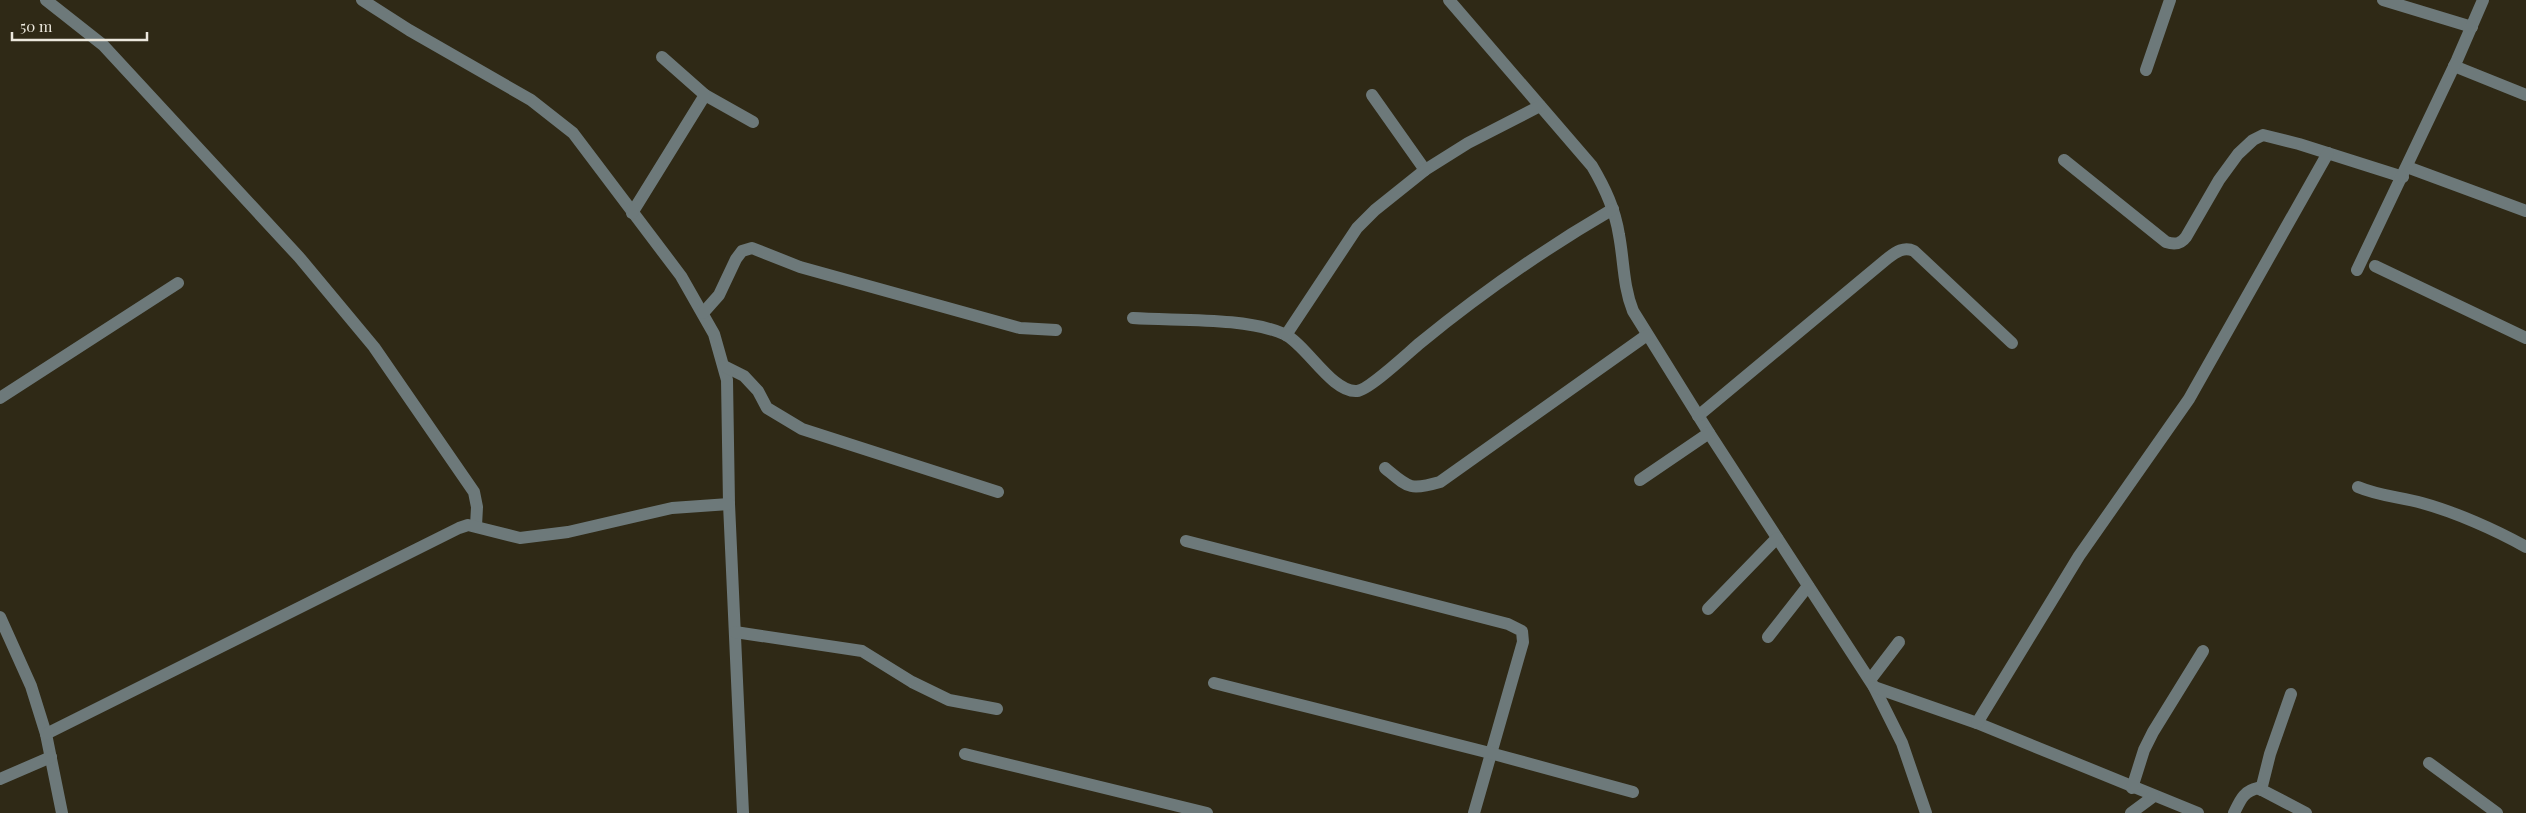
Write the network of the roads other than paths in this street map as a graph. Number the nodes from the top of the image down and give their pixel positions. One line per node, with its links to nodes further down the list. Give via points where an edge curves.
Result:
1 (46, 0): 42 (street, via 103,45 299,256 367,339 464,474 474,492)
2 (362, 0): 22 (street, via 531,100 559,121 580,142)
3 (1449, 0): 14 (street)
4 (2170, 0): 10 (street)
5 (2383, 0): 7 (street)
6 (2483, 0): 7 (street)
7 (2472, 27): 9 (street)
8 (662, 57): 11 (street)
9 (2454, 66): 13 (street); 19 (street)
10 (2146, 70)
11 (705, 95): 15 (street); 22 (street)
12 (1372, 95): 18 (street)
13 (2526, 95)
14 (1540, 106): 18 (street, via 1468,143); 20 (street, via 1592,166)
15 (752, 122)
16 (2328, 153): 17 (street, via 2272,136 2263,135 2253,140 2219,180 2186,237 2182,242 2173,244 2166,242); 19 (street); 57 (street, via 2189,399 2079,556)
17 (2064, 160)
18 (1425, 170): 29 (street, via 1357,228)
19 (2405, 172): 21 (street); 24 (street)
20 (1613, 209): 29 (street, via 1518,270 1358,391 1344,388); 30 (street, via 1626,292)
21 (2526, 211)
22 (632, 213): 26 (street, via 681,276)
23 (2375, 266): 31 (street)
24 (2356, 270)
25 (178, 283): 34 (street)
26 (703, 314): 28 (street, via 720,295 736,259 742,251 752,248 800,267 1020,328); 33 (street, via 714,334)
27 (1133, 318): 29 (street, via 1230,323)
28 (1056, 330)
29 (1286, 334)
30 (1647, 335): 35 (street); 37 (street, via 1440,482 1419,488 1406,485)
31 (2526, 338)
32 (2012, 343): 35 (street, via 1914,251 1903,249)
33 (724, 366): 40 (street, via 744,376 758,391 767,408 802,429); 41 (street)
34 (0, 398)
35 (1698, 416): 36 (street)
36 (1709, 433): 38 (street); 43 (street)
37 (1385, 468)
38 (1640, 480)
39 (2358, 487): 45 (street, via 2372,493 2424,503)
40 (998, 492)
41 (729, 504): 42 (street, via 672,508 568,532 520,538); 49 (street)
42 (476, 526): 58 (street, via 468,525 445,535)
43 (1777, 538): 46 (street); 47 (street)
44 (1186, 541): 59 (street, via 1508,624 1522,631 1523,642)
45 (2526, 547)
46 (1808, 586): 50 (street); 54 (street)
47 (1708, 609)
48 (1, 621): 58 (street, via 31,686)
49 (736, 632): 56 (street, via 862,651 949,700); 69 (street)
50 (1768, 637)
51 (1900, 642): 54 (street)
52 (2203, 651): 64 (street, via 2153,732)
53 (1214, 683): 59 (street)
54 (1872, 684): 57 (street); 72 (street, via 1902,744)
55 (2291, 694): 65 (street)
56 (997, 709)
57 (1977, 723): 64 (street)
58 (46, 734): 61 (street)
59 (1490, 753): 66 (street); 71 (street)
60 (965, 754): 70 (street)
61 (50, 757): 63 (street); 68 (street)
62 (2429, 763): 78 (street)
63 (0, 779)
64 (2132, 788): 67 (street)
65 (2261, 790): 76 (street, via 2250,790 2243,795); 77 (street)
66 (1633, 792)
67 (2158, 797): 73 (street); 74 (street); 75 (street)
68 (62, 813)
69 (743, 813)
70 (1206, 813)
71 (1474, 813)
72 (1926, 813)
73 (2131, 813)
74 (2167, 813)
75 (2198, 813)
76 (2234, 813)
77 (2306, 813)
78 (2497, 813)

